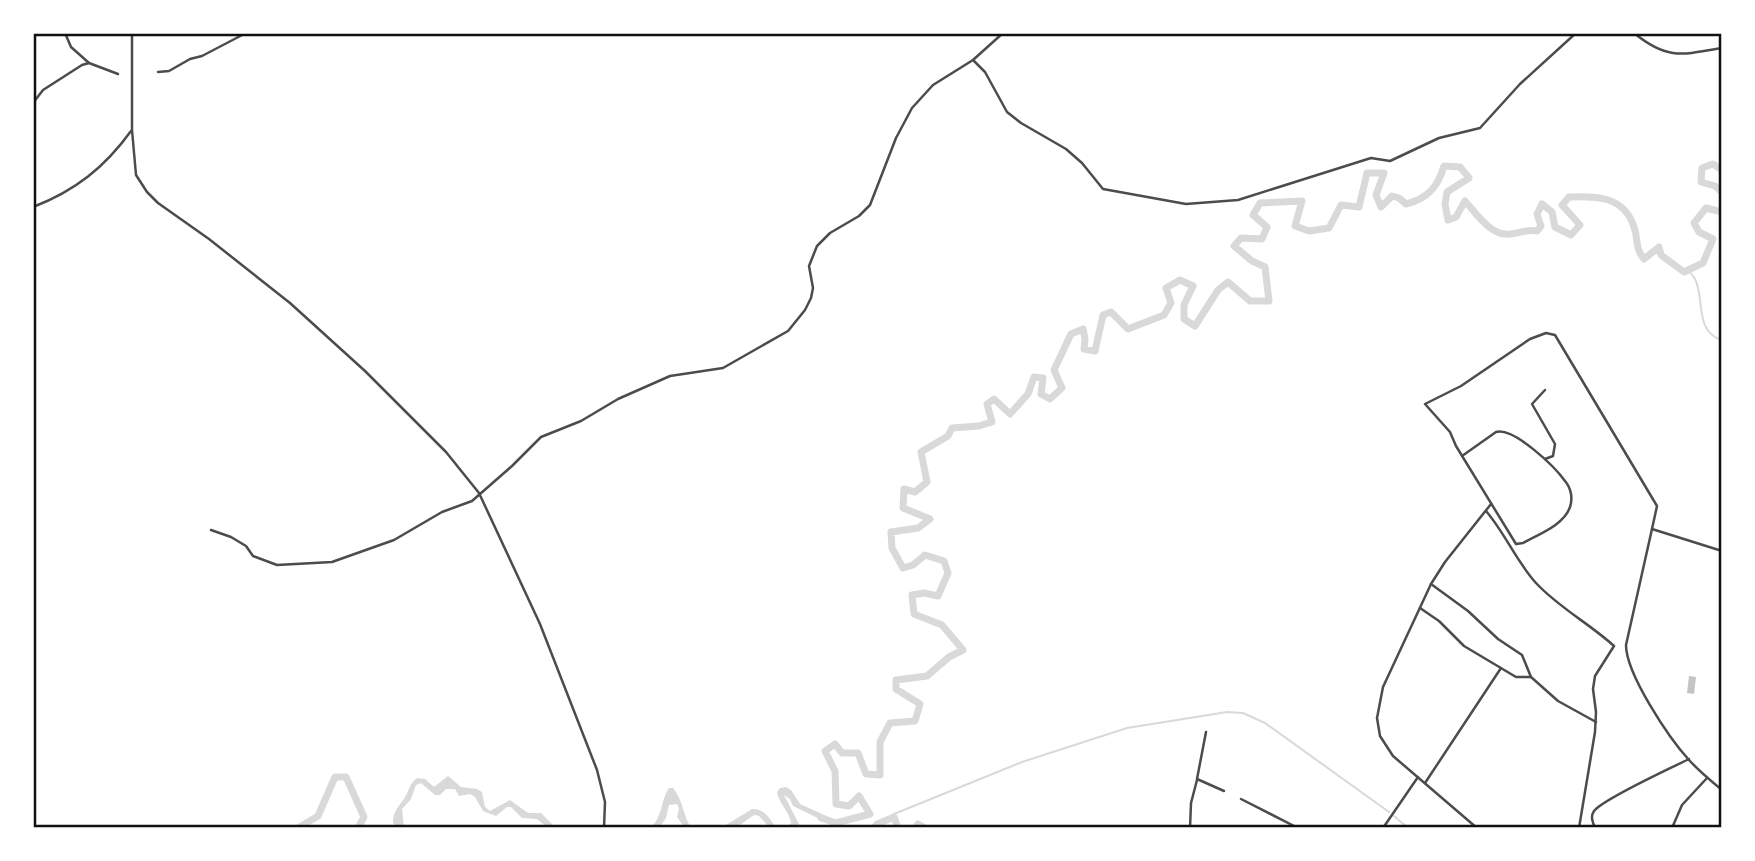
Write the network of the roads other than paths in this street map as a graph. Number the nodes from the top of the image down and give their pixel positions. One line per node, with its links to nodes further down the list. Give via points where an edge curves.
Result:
1 (65, 33): 9 (street, via 71,47)
2 (132, 33): 13 (street)
3 (246, 33): 10 (street, via 169,71)
4 (1003, 33): 8 (street)
5 (1576, 33): 8 (street, via 1475,130 1435,140 1390,161 1371,158 1243,199 1190,204 1103,188 1066,149 1007,112)
6 (1634, 33): 7 (street, via 1666,52 1688,54)
7 (1722, 48)
8 (973, 60): 18 (street, via 919,99 896,138 870,205 817,246 809,266 811,299 788,331 723,368 670,376 541,437)
9 (89, 63): 11 (street); 12 (street, via 51,85)
10 (158, 72)
11 (118, 74)
12 (33, 103)
13 (132, 131): 14 (street, via 93,174 58,198); 18 (street, via 136,175 152,197 290,303 365,370 446,452)
14 (33, 207)
15 (1545, 390): 17 (street, via 1532,406 1555,444 1553,456)
16 (1462, 456): 17 (street, via 1501,430); 19 (street); 21 (street, via 1450,432 1425,404 1456,390 1530,339 1552,333 1653,498 1657,506)
17 (1545, 459): 19 (street, via 1566,481 1571,494 1562,520 1518,545)
18 (479, 493): 22 (street, via 394,540 328,562 290,565 263,561 240,541); 38 (street, via 540,624 597,770 605,802)
19 (1492, 504): 20 (street)
20 (1486, 511): 24 (street); 28 (street, via 1537,584 1614,646 1595,676)
21 (1653, 529): 23 (street); 30 (street, via 1626,654 1655,710)
22 (211, 530)
23 (1722, 551)
24 (1431, 584): 25 (street); 27 (street, via 1522,655)
25 (1420, 608): 26 (street, via 1464,646); 31 (street, via 1383,687 1377,718 1384,745)
26 (1502, 668): 27 (street, via 1516,677); 34 (street)
27 (1531, 677): 28 (street, via 1558,701)
28 (1596, 722): 45 (street)
29 (1206, 732): 33 (street)
30 (1689, 759): 32 (street); 46 (street, via 1594,811)
31 (1418, 777): 34 (street); 43 (street)
32 (1707, 778): 35 (street); 47 (street, via 1682,805)
33 (1197, 779): 36 (street); 41 (street)
34 (1425, 783): 44 (street)
35 (1722, 790)
36 (1224, 791)
37 (1241, 799): 42 (street)
38 (604, 828)
39 (1083, 828): 40 (street)
40 (1094, 828)
41 (1190, 828)
42 (1298, 828)
43 (1383, 828)
44 (1477, 828)
45 (1579, 828)
46 (1595, 828)
47 (1672, 828)

